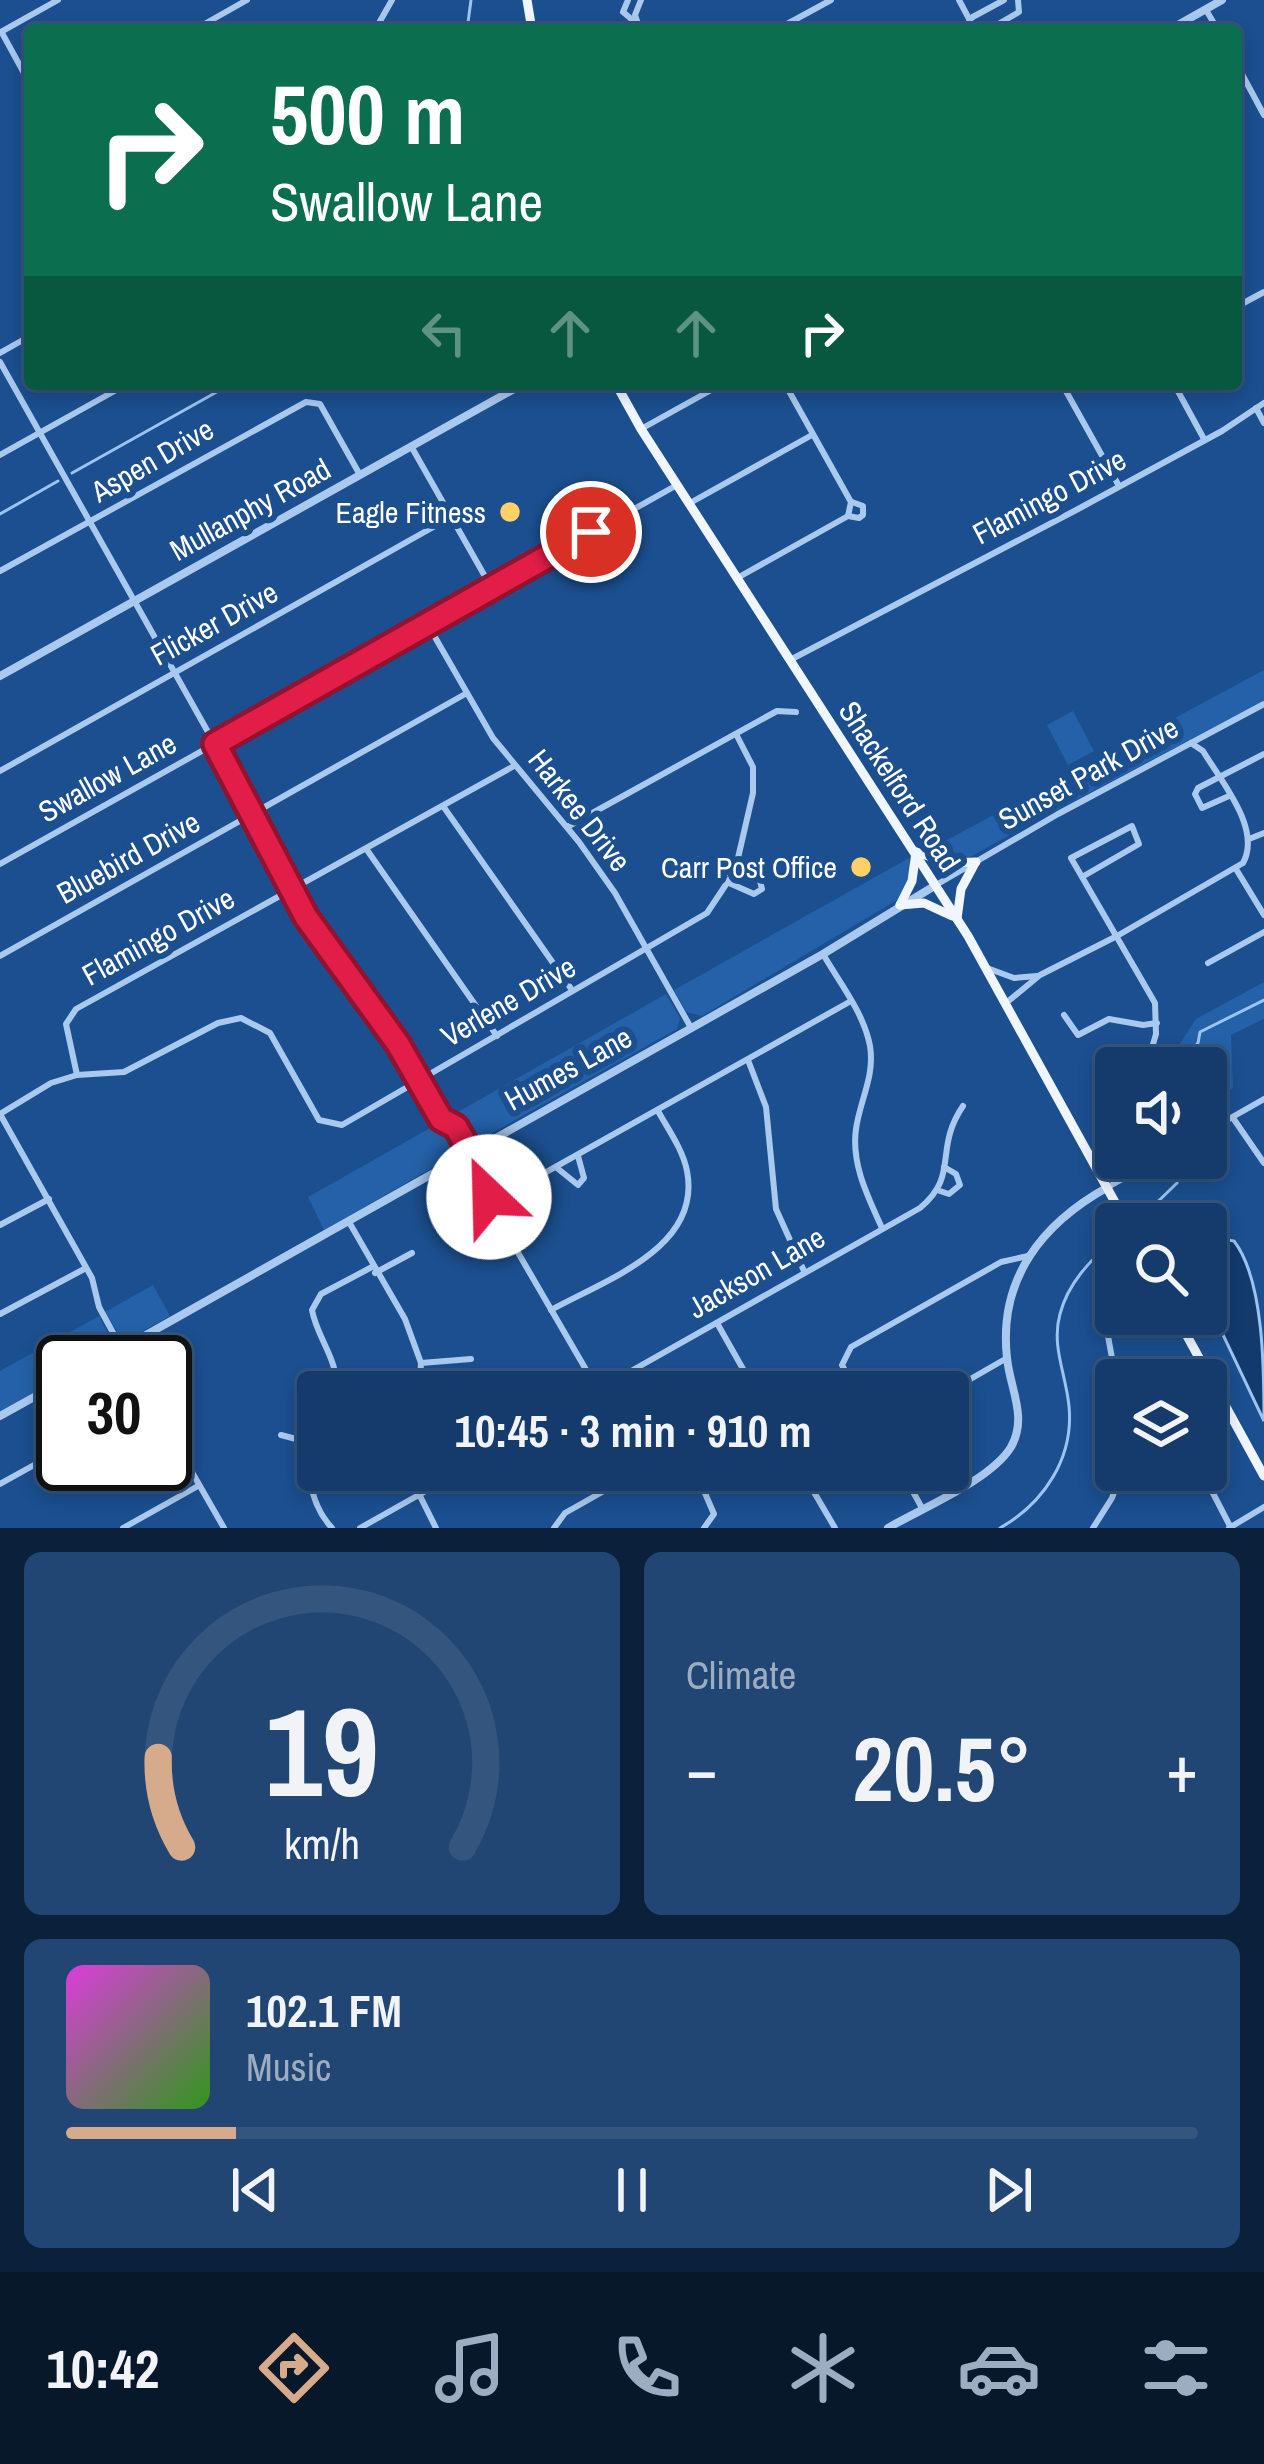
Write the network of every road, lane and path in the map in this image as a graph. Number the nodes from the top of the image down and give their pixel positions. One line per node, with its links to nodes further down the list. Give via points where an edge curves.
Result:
1 (58, 0): 18 (street)
2 (247, 0): 11 (street)
3 (628, 0): 12 (street, via 623,12)
4 (831, 0): 13 (street)
5 (959, 0): 10 (street)
6 (1004, 0): 10 (street)
7 (1018, 0): 15 (street, via 1019,12)
8 (1222, 0): 9 (street)
9 (1206, 10): 16 (street); 17 (street)
10 (969, 19): 14 (street)
11 (205, 24)
12 (636, 24)
13 (787, 24)
14 (971, 24)
15 (998, 24)
16 (1180, 24)
17 (1214, 24)
18 (1, 31): 19 (street)
19 (24, 73)
20 (1242, 74): 21 (street)
21 (1264, 115)
22 (0, 357): 33 (street)
23 (117, 390): 33 (street)
24 (512, 390): 36 (street, Mullanphy Road)
25 (619, 390): 32 (main road, Shackelford Road)
26 (711, 390): 32 (street)
27 (788, 390): 34 (street)
28 (1065, 390): 40 (street)
29 (1177, 390): 35 (street)
30 (1260, 406): 31 (street); 35 (street, Flamingo Drive)
31 (1264, 423)
32 (641, 429): 39 (main road, Shackelford Road)
33 (40, 433): 37 (street); 43 (street)
34 (812, 435): 41 (street); 45 (street, via 850,509)
35 (1204, 440): 40 (street, Flamingo Drive)
36 (411, 446): 38 (street, Mullanphy Road); 42 (street)
37 (0, 455)
38 (360, 475): 43 (street, Aspen Drive, via 320,404 306,402); 47 (street, Mullanphy Road)
39 (677, 485): 41 (main road, Shackelford Road); 46 (street, Swallow Lane)
40 (1119, 486): 49 (street, Flamingo Drive)
41 (690, 503): 45 (main road, Shackelford Road)
42 (451, 517): 46 (street); 50 (street, Flicker Drive)
43 (90, 523): 44 (street, Aspen Drive); 47 (street)
44 (0, 572)
45 (739, 577): 49 (main road, Shackelford Road)
46 (491, 587): 48 (street, Swallow Lane)
47 (134, 602): 50 (street); 51 (street, Mullanphy Road)
48 (428, 625): 52 (street, Harkee Drive); 57 (street, Swallow Lane)
49 (790, 660): 69 (main road, Shackelford Road)
50 (175, 673): 57 (street); 60 (street, Flicker Drive)
51 (0, 676)
52 (467, 693): 59 (street, Harkee Drive); 64 (street, Bluebird Drive)
53 (1264, 704): 56 (street, Sunset Park Drive)
54 (796, 712): 55 (street, via 777,711)
55 (736, 734): 65 (street); 74 (street, Verlene Drive, via 755,777)
56 (1191, 743): 61 (street); 71 (street, Sunset Park Drive)
57 (215, 744): 64 (street); 72 (street, Swallow Lane)
58 (1264, 754): 61 (street)
59 (514, 766): 63 (street, Flamingo Drive); 65 (street, Harkee Drive)
60 (0, 771)
61 (1220, 778): 62 (street); 62 (street, via 1195,794 1208,809)
62 (1229, 796): 67 (street)
63 (443, 806): 68 (street, Flamingo Drive); 89 (street)
64 (251, 815): 77 (street); 85 (street, Bluebird Drive)
65 (567, 827): 83 (street, Harkee Drive)
66 (1264, 833): 67 (street)
67 (1249, 838): 73 (street)
68 (367, 850): 77 (street, Flamingo Drive); 95 (street)
69 (916, 852): 71 (main road); 76 (main road, Shackelford Road); 78 (main road)
70 (698, 859): 74 (street)
71 (976, 862): 76 (street, Sunset Park Drive); 80 (main road)
72 (0, 864)
73 (1236, 869): 79 (street); 82 (street)
74 (732, 876): 83 (street, Verlene Drive, via 699,921)
75 (1082, 877): 75 (street, via 1071,858 1129,825 1139,844); 82 (street)
76 (936, 885): 78 (street, Humes Lane); 80 (main road, Shackelford Road)
77 (290, 890): 98 (street, Flamingo Drive, via 76,1009 65,1024); 99 (street)
78 (900, 905): 80 (main road, via 924,903); 84 (street, Humes Lane)
79 (1264, 915)
80 (957, 919): 87 (main road, Shackelford Road)
81 (1264, 932): 86 (street)
82 (1117, 936): 88 (street); 93 (street, via 1155,1004)
83 (648, 950): 89 (street, Verlene Drive); 94 (street, Harkee Drive)
84 (823, 954): 90 (street); 94 (street, Humes Lane)
85 (0, 956)
86 (1208, 963)
87 (986, 968): 88 (street, via 1013,978); 91 (main road, Shackelford Road)
88 (1040, 975): 91 (street)
89 (572, 991): 95 (street, Verlene Drive)
90 (850, 1001): 97 (street); 119 (street, via 872,1063 855,1131 857,1163)
91 (1004, 1004): 112 (main road, Shackelford Road)
92 (1064, 1015): 93 (street, via 1078,1035 1109,1019)
93 (1157, 1023): 96 (street)
94 (690, 1026): 106 (street, Humes Lane)
95 (496, 1036): 99 (street, Verlene Drive)
96 (1151, 1047)
97 (748, 1060): 102 (street); 124 (street, via 766,1107 776,1209)
98 (76, 1076): 99 (street, Verlene Drive, via 124,1072 241,1018 270,1033 316,1116 330,1125); 103 (street, Verlene Drive)
99 (419, 1081): 106 (street)
100 (1264, 1099): 104 (street)
101 (963, 1106): 109 (street, via 948,1127)
102 (658, 1111): 107 (street); 125 (street, via 686,1166 682,1220 658,1249)
103 (0, 1114): 114 (street)
104 (1233, 1118): 105 (street); 108 (street)
105 (1227, 1121)
106 (466, 1153): 115 (street); 117 (street, Humes Lane)
107 (578, 1156): 110 (street); 110 (street, via 578,1185)
108 (1264, 1163)
109 (944, 1167): 113 (street); 113 (street, via 960,1185)
110 (557, 1168): 115 (street)
111 (1122, 1179): 112 (street)
112 (1108, 1187): 116 (main road, Shackelford Road); 121 (street, via 1058,1220)
113 (939, 1191): 119 (street, Jackson Lane)
114 (49, 1199): 118 (street); 122 (street)
115 (490, 1200): 125 (street)
116 (1116, 1203)
117 (349, 1222): 123 (street); 129 (street, Humes Lane)
118 (0, 1225)
119 (882, 1228): 124 (street, Jackson Lane)
120 (412, 1252): 123 (street)
121 (1028, 1256): 131 (street, via 1012,1301); 139 (street, via 1000,1262 850,1347)
122 (86, 1268): 126 (street); 128 (street)
123 (374, 1270): 133 (street); 134 (street, via 321,1294 311,1310)
124 (804, 1271): 127 (street, Jackson Lane)
125 (551, 1310): 136 (street)
126 (0, 1314)
127 (717, 1323): 137 (street, Jackson Lane); 138 (street)
128 (115, 1335)
129 (145, 1335)
130 (1187, 1335): 147 (main road)
131 (1007, 1358): 140 (street); 161 (street, via 1019,1412 1008,1452)
132 (471, 1359): 133 (street)
133 (421, 1363): 135 (street)
134 (335, 1371)
135 (420, 1371)
136 (586, 1371)
137 (632, 1371)
138 (744, 1371)
139 (845, 1371)
140 (969, 1380)
141 (36, 1396): 142 (street)
142 (0, 1416)
143 (281, 1435): 144 (street)
144 (297, 1439)
145 (36, 1464): 148 (street)
146 (192, 1471): 149 (street)
147 (1264, 1476)
148 (0, 1484)
149 (200, 1485): 163 (street); 164 (street)
150 (312, 1491): 165 (street)
151 (416, 1491): 159 (street)
152 (425, 1491): 159 (street)
153 (604, 1491): 162 (street)
154 (704, 1491): 168 (street, via 714,1514)
155 (813, 1491): 169 (street)
156 (913, 1491): 161 (street)
157 (1114, 1491): 171 (street)
158 (1212, 1491): 172 (street)
159 (418, 1495): 166 (street); 167 (street)
160 (1264, 1507): 172 (street)
161 (922, 1508): 170 (street)
162 (554, 1526)
163 (123, 1528)
164 (224, 1528)
165 (331, 1528)
166 (359, 1528)
167 (436, 1528)
168 (704, 1528)
169 (835, 1528)
170 (888, 1528)
171 (1094, 1528)
172 (1230, 1528)

